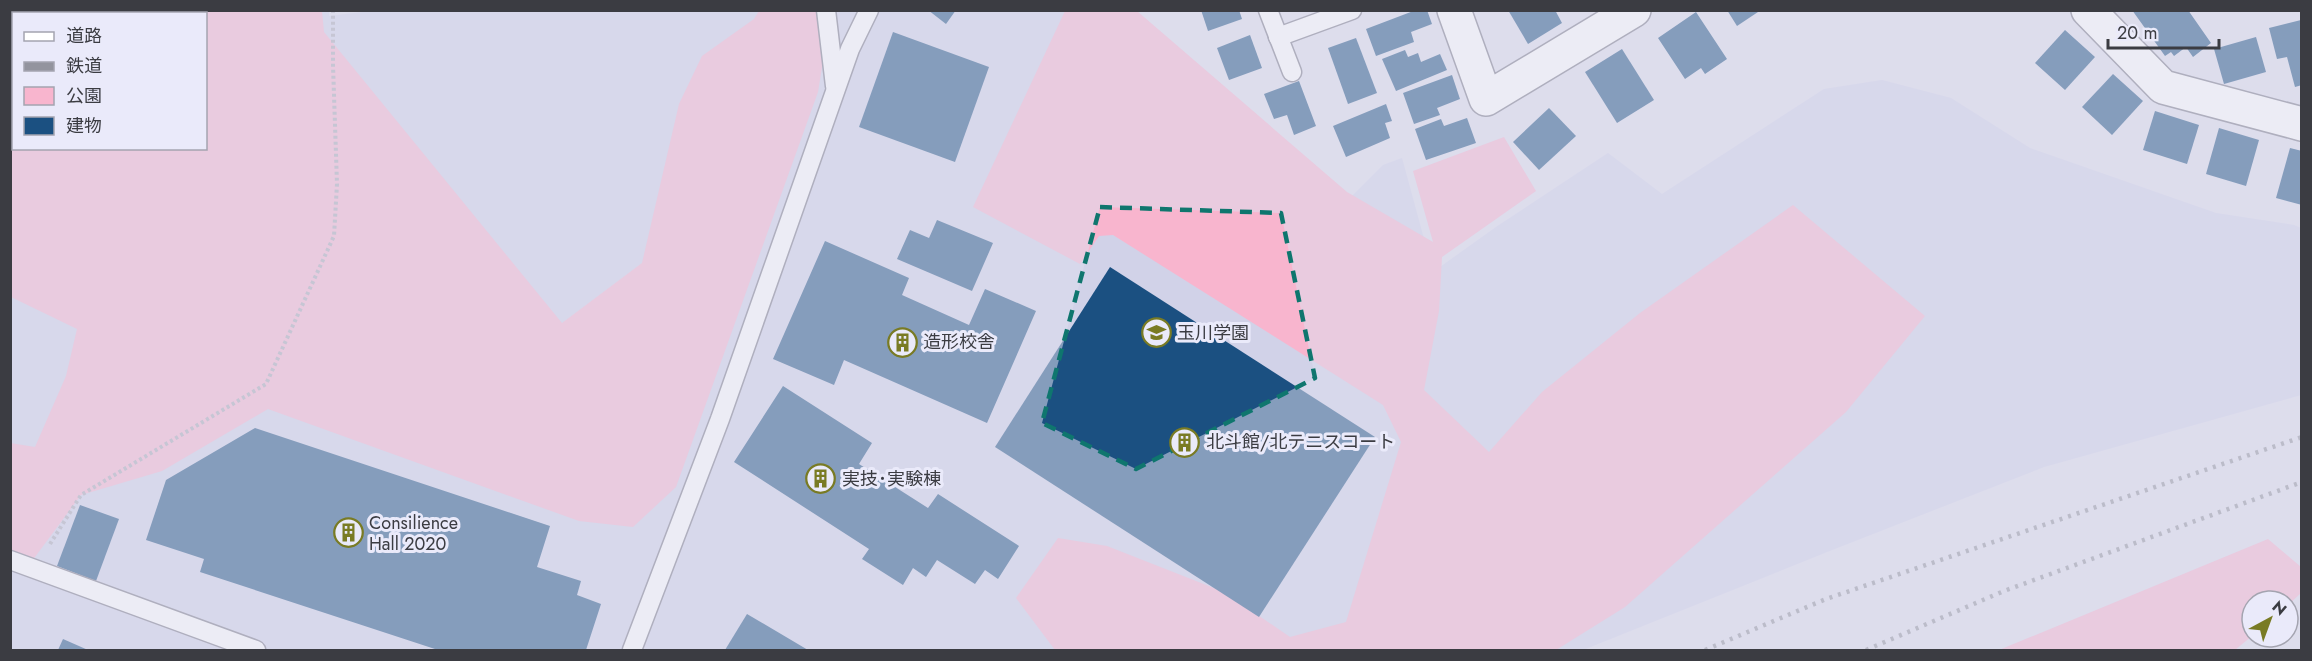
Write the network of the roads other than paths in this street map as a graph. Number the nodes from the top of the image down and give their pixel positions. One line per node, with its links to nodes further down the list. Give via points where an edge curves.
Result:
1 (826, 10): 10 (lane)
2 (869, 10): 10 (lane)
3 (1268, 10): 8 (lane)
4 (1352, 10): 8 (lane)
5 (1454, 10): 6 (street, via 1486,99)
6 (1634, 10)
7 (2088, 10): 11 (street, via 2163,87)
8 (1278, 37): 9 (lane)
9 (1292, 72)
10 (836, 91): 14 (lane, via 720,419)
11 (2301, 124)
12 (10, 560): 13 (lane)
13 (256, 651)
14 (632, 651)

